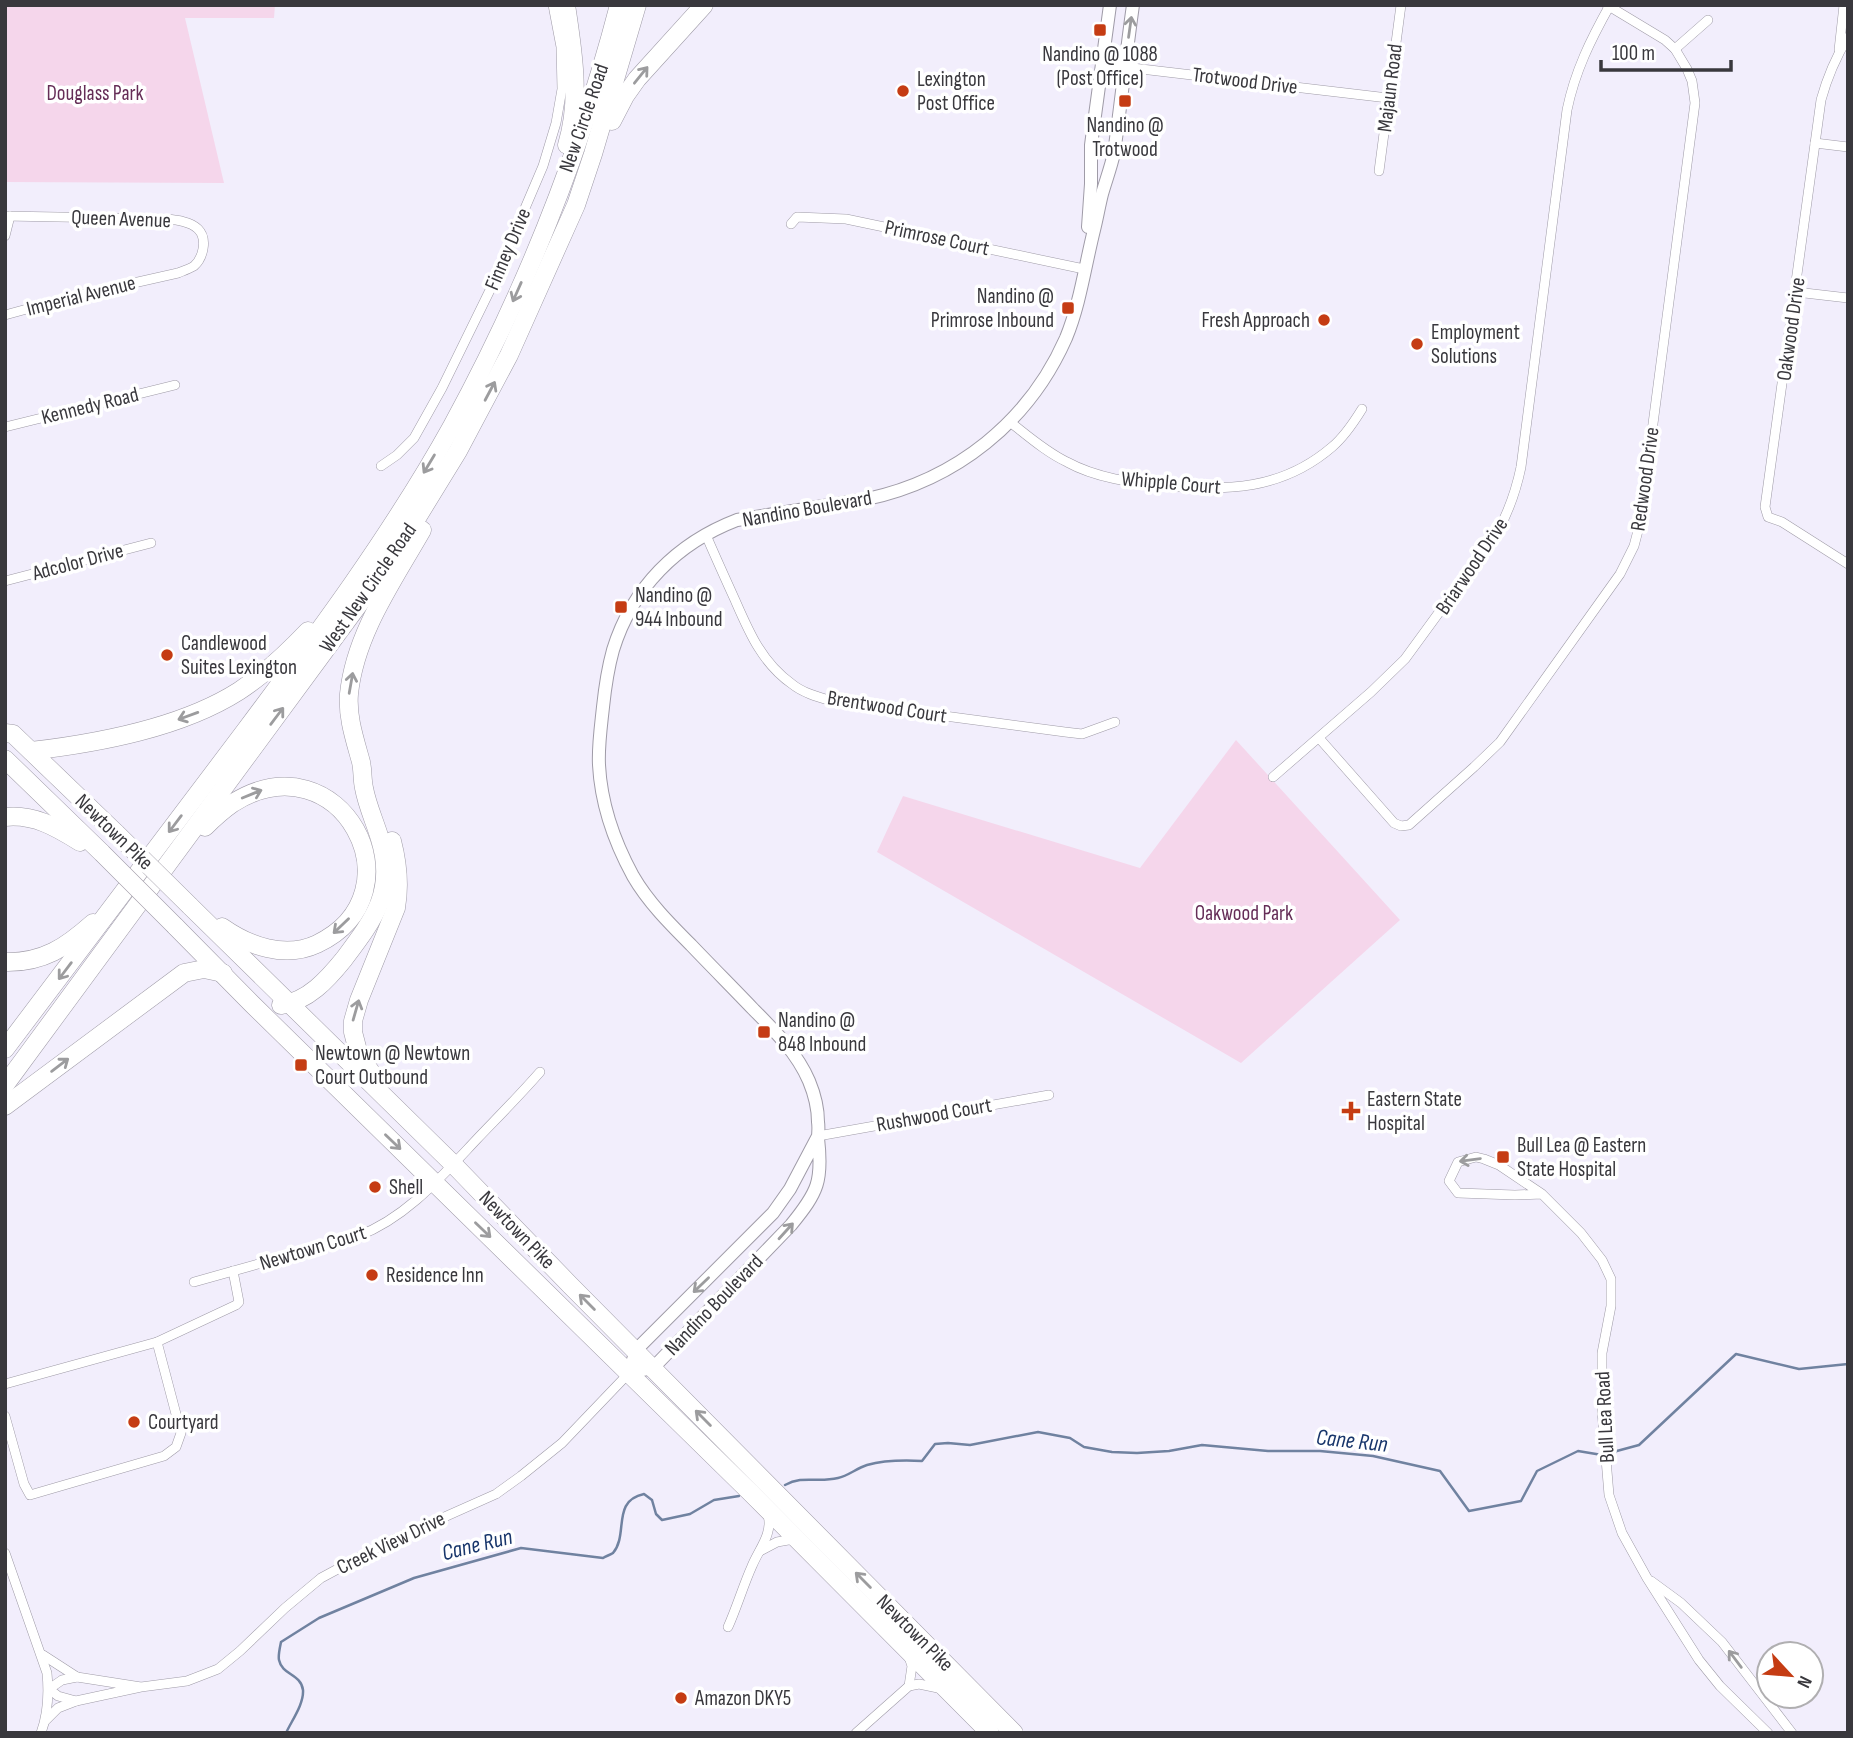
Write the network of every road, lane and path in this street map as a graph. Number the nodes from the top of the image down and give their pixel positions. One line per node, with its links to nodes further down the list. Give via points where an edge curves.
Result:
1 (553, 5): 37 (street, Finney Drive, via 562,55 562,89 543,166 442,388 414,438)
2 (566, 5): 25 (highway, via 574,54 573,112)
3 (619, 5): 25 (highway, New Circle Road, via 586,118)
4 (637, 5): 20 (highway, New Circle Road)
5 (704, 5): 20 (highway, one-way to 5, via 631,88)
6 (1110, 5): 15 (street, Nandino Boulevard)
7 (1133, 5): 16 (street, Nandino Boulevard, one-way to 7)
8 (1401, 5): 17 (street, Majaun Road)
9 (1844, 5): 14 (street, Oakwood Drive)
10 (1609, 6): 13 (street, Redwood Drive); 45 (street, Briarwood Drive, via 1582,58 1567,110 1521,467 1510,510 1405,659)
11 (1708, 20): 13 (street)
12 (1848, 37): 14 (street, Oakwood Drive)
13 (1675, 49): 45 (street, Redwood Drive, via 1692,81 1695,103 1640,523 1625,565 1500,742 1409,825 1395,823)
14 (1839, 52): 18 (street, Oakwood Drive, via 1824,92)
15 (1103, 62): 16 (street, Trotwood Drive); 22 (street, Nandino Boulevard, via 1091,145)
16 (1124, 67): 17 (street, Trotwood Drive); 22 (street, Nandino Boulevard, via 1113,156)
17 (1388, 98): 21 (street, Majaun Road)
18 (1815, 143): 19 (street); 29 (street, Oakwood Drive)
19 (1848, 147)
20 (593, 155): 36 (highway, West New Circle Road, one-way to 20, via 515,342)
21 (1379, 171)
22 (1093, 212): 27 (street, Nandino Boulevard)
23 (8, 216): 26 (street); 28 (street, Queen Avenue, via 165,219 198,229 204,244 198,261 185,271)
24 (791, 224): 27 (street, Primrose Court, via 797,217 846,219)
25 (545, 229): 42 (highway, West New Circle Road, one-way to 42, via 451,428)
26 (5, 236)
27 (1084, 269): 34 (street, Nandino Boulevard, via 1066,337)
28 (158, 278): 31 (street, Imperial Avenue)
29 (1796, 292): 30 (street); 40 (street, Oakwood Drive, via 1766,507 1769,517)
30 (1848, 298)
31 (5, 315)
32 (175, 385): 35 (street, Kennedy Road)
33 (1362, 409): 34 (street, Whipple Court, via 1334,446 1312,461 1274,480 1230,488 1149,484 1091,473 1055,455)
34 (1010, 422): 38 (street, Nandino Boulevard, via 968,458 910,488 737,520)
35 (5, 427)
36 (458, 452): 48 (highway, one-way to 36, via 350,719 349,697 358,651 452,478); 52 (highway, West New Circle Road, one-way to 36, via 362,600)
37 (381, 466)
38 (706, 535): 43 (street, Brentwood Court, via 753,641 779,674 809,694 840,703 1082,734); 65 (street, Nandino Boulevard, via 653,576 620,630 605,686 599,741 602,788 613,832 653,905 778,1034 797,1060 816,1103)
39 (151, 543): 41 (street, Adcolor Drive)
40 (1848, 564)
41 (5, 581)
42 (354, 583): 46 (highway, one-way to 46, via 266,672 218,703 132,732); 53 (highway, West New Circle Road, one-way to 53)
43 (1115, 722)
44 (9, 733): 46 (highway, Newtown Pike)
45 (1319, 738): 49 (street, Briarwood Drive)
46 (31, 751): 54 (highway, Newtown Pike, bridge)
47 (5, 759): 51 (highway, Newtown Pike)
48 (364, 774): 58 (highway, via 363,787 385,861 382,899 373,919 332,974 311,993); 64 (highway, one-way to 48, via 366,1066 353,1032 354,1012 398,894 392,841 373,786)
49 (1273, 776)
50 (5, 817): 51 (highway, via 23,816 52,825)
51 (102, 853): 56 (highway, Newtown Pike, bridge)
52 (163, 869): 54 (highway, one-way to 54, via 221,812 246,796 272,788 310,791 333,803 350,820 363,844 367,870 355,909 336,932 313,946 265,948 232,934); 61 (highway, West New Circle Road)
53 (121, 897): 55 (highway, via 62,947 36,959); 59 (highway, West New Circle Road, one-way to 59)
54 (190, 906): 58 (highway, Newtown Pike)
55 (5, 961)
56 (222, 972): 57 (highway, Newtown Pike); 63 (highway, one-way to 56, via 184,973)
57 (252, 1004): 58 (highway); 67 (highway, Newtown Pike, one-way to 67)
58 (289, 1004): 64 (highway, Newtown Pike)
59 (5, 1049)
60 (540, 1072): 66 (street, Newtown Court)
61 (5, 1085)
62 (1049, 1095): 65 (street, Rushwood Court)
63 (5, 1106)
64 (417, 1131): 66 (highway, Newtown Pike)
65 (818, 1136): 72 (street, Nandino Boulevard, one-way to 72, via 773,1213); 73 (street, Nandino Boulevard, one-way to 65, via 803,1210 820,1175)
66 (453, 1164): 67 (street, Newtown Court); 72 (highway, Newtown Pike, one-way to 66)
67 (434, 1182): 69 (street, Newtown Court, via 375,1230); 74 (highway, Newtown Pike, one-way to 74)
68 (1542, 1194): 68 (street, Bull Lea Road, one-way to 68, via 1499,1165 1476,1157 1458,1162 1449,1181 1458,1194); 81 (street, Bull Lea Road, via 1581,1233 1611,1279 1602,1353 1609,1495 1622,1533)
69 (233, 1271): 70 (street, Newtown Court); 71 (street, via 236,1306)
70 (194, 1282)
71 (157, 1342): 75 (street); 76 (street, via 181,1433 180,1442 164,1457 30,1495)
72 (636, 1350): 73 (highway, Newtown Pike); 74 (street, Nandino Boulevard)
73 (653, 1368): 74 (street, Nandino Boulevard); 92 (highway, Newtown Pike, one-way to 73)
74 (629, 1373): 77 (highway, Newtown Pike); 87 (street, Creek View Drive, via 562,1443 496,1494 321,1578 218,1669 187,1681)
75 (5, 1384)
76 (5, 1416)
77 (765, 1506): 78 (highway, Newtown Pike); 79 (street, via 769,1519)
78 (797, 1539): 79 (street); 83 (highway, Newtown Pike)
79 (760, 1551): 82 (street)
80 (5, 1553): 84 (street)
81 (1647, 1578): 95 (street, Bull Lea Road, via 1699,1660); 96 (street, Bull Lea Road, one-way to 81, via 1722,1642)
82 (728, 1628)
83 (902, 1645): 86 (street, via 912,1666); 89 (highway, Newtown Pike)
84 (42, 1655): 85 (street, Creek View Drive); 88 (street)
85 (77, 1677): 87 (street, Creek View Drive); 88 (street)
86 (909, 1686): 89 (street, via 935,1686); 94 (street)
87 (141, 1688): 90 (street, Creek View Drive)
88 (49, 1689): 90 (street); 91 (street)
89 (955, 1698): 92 (highway, Newtown Pike)
90 (76, 1701): 91 (street, Creek View Drive, via 58,1708)
91 (46, 1720): 93 (street)
92 (1003, 1730)
93 (41, 1733)
94 (856, 1733)
95 (1768, 1733)
96 (1792, 1733)

